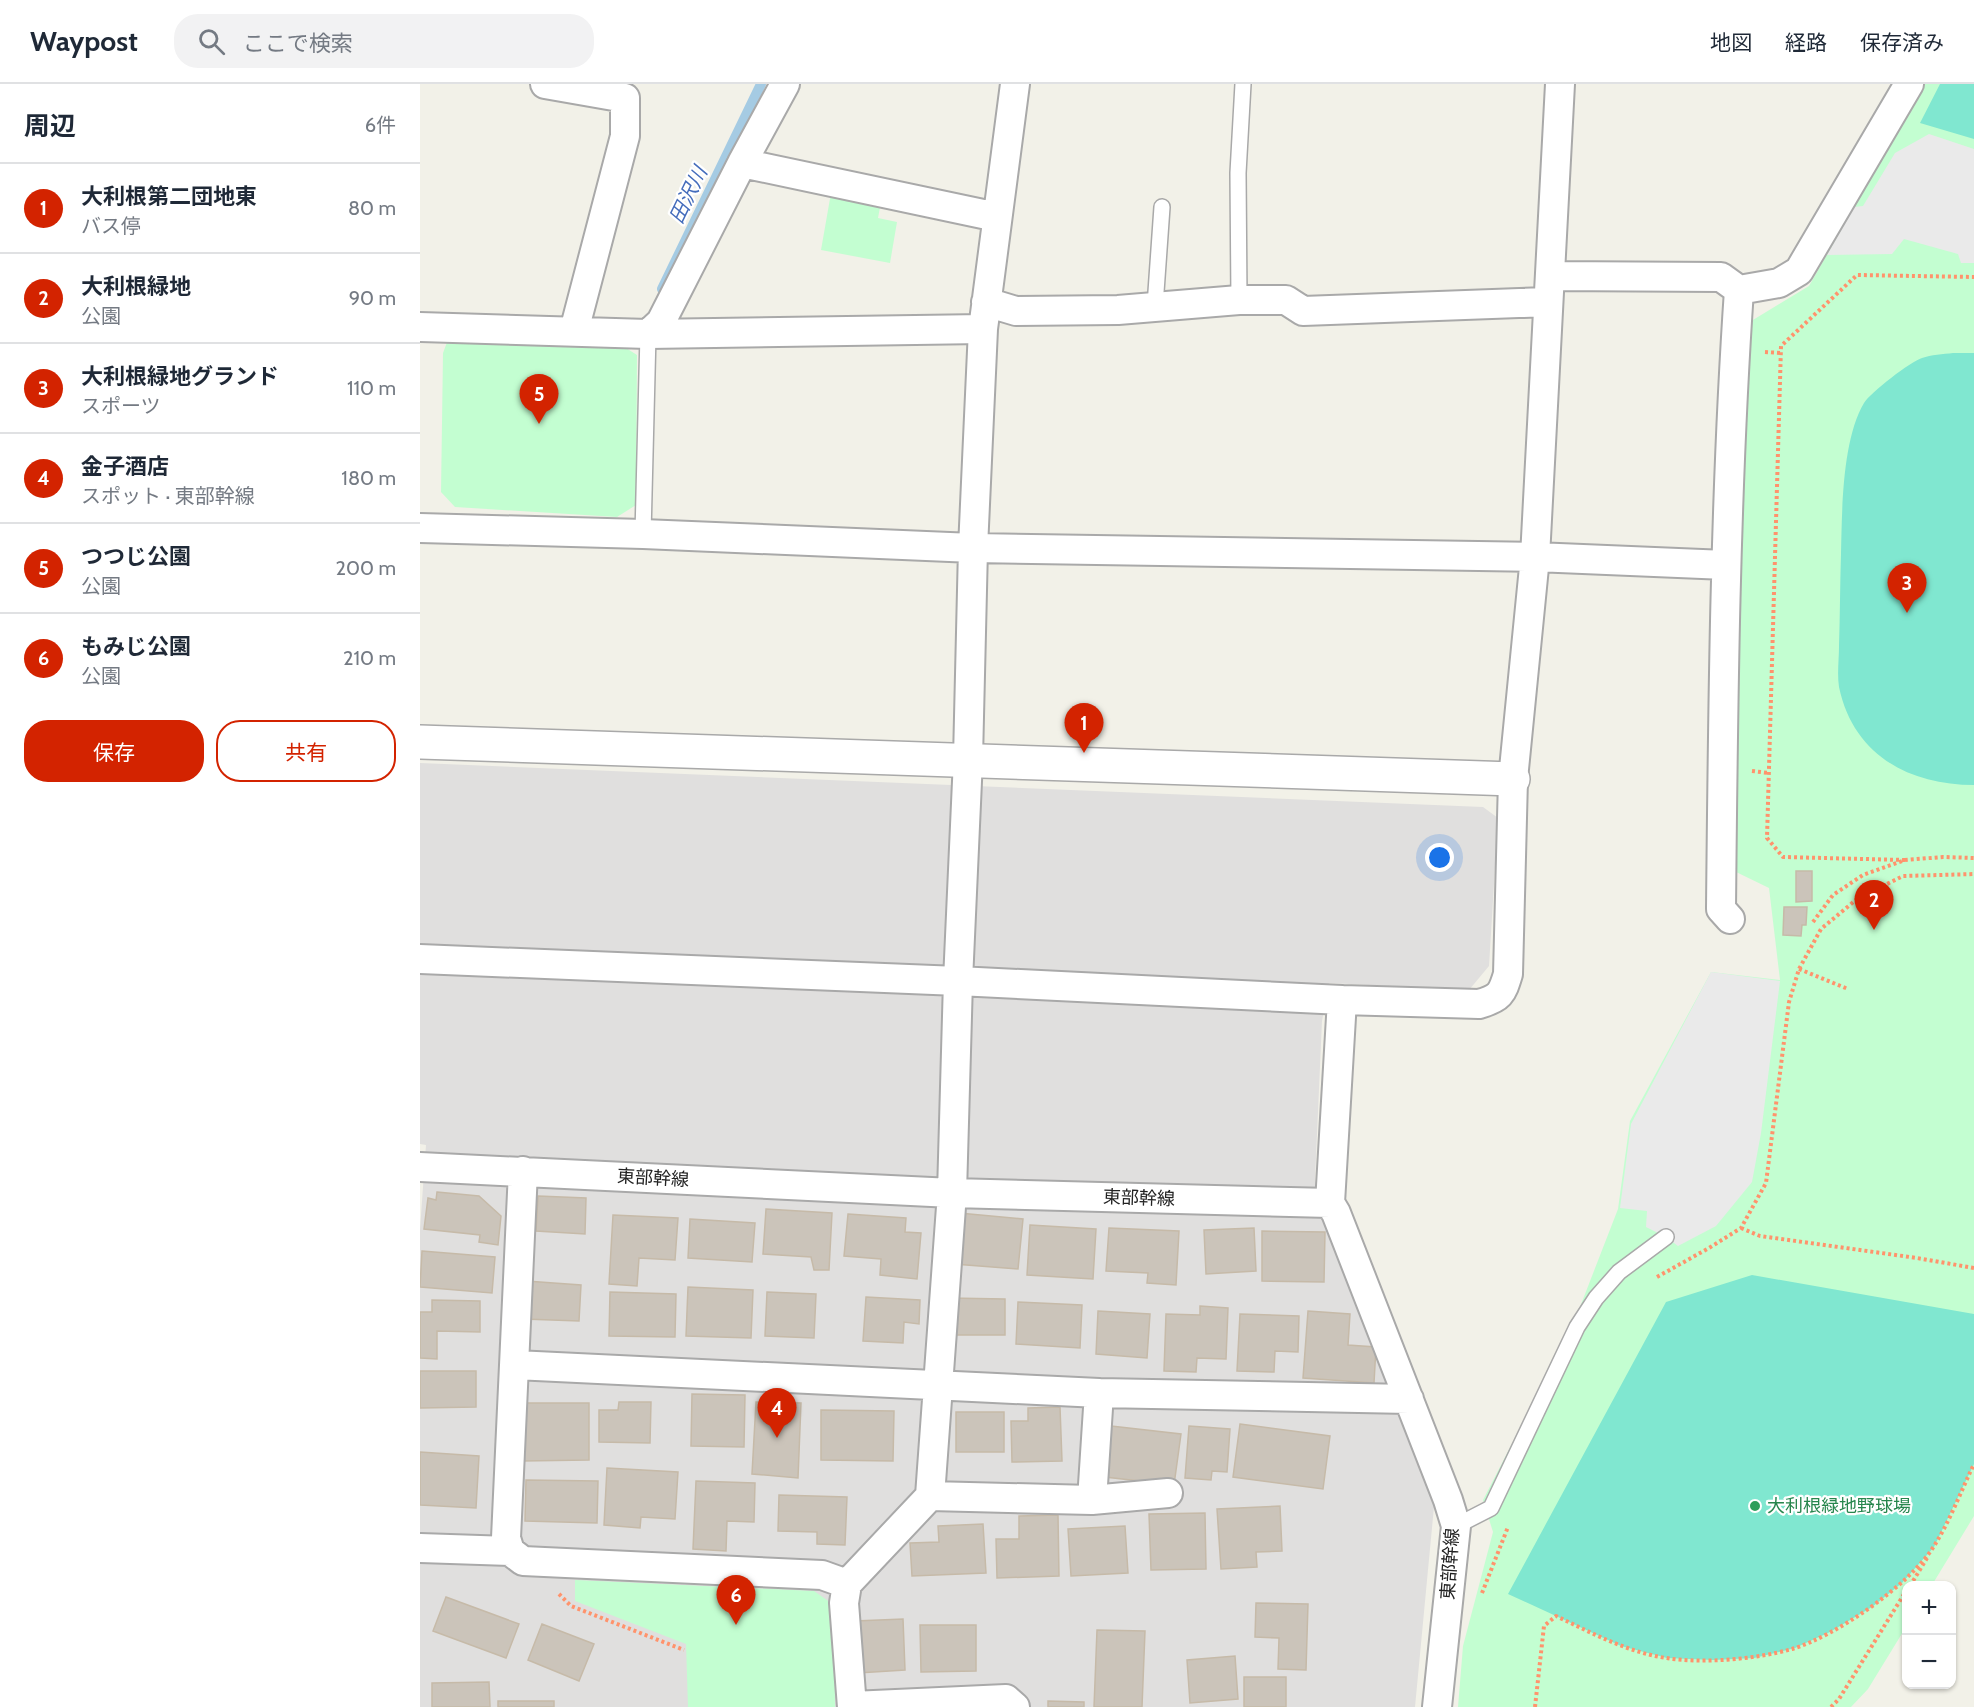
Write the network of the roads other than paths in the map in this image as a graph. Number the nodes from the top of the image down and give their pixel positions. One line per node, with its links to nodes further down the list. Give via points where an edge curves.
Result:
1 (545, 84): 16 (street, via 626,98 625,136)
2 (785, 84): 7 (street)
3 (1016, 84): 9 (street)
4 (1243, 84): 12 (lane, via 1238,173)
5 (1560, 84): 10 (street)
6 (1909, 84): 11 (street, via 1799,271 1779,284)
7 (742, 163): 9 (street); 17 (street, via 661,322)
8 (1162, 207): 13 (lane)
9 (997, 217): 14 (street)
10 (1549, 289): 11 (street, via 1721,277); 12 (street, via 1303,311 1286,300); 22 (street)
11 (1739, 290): 23 (street)
12 (1239, 300): 13 (street)
13 (1155, 306): 14 (street)
14 (984, 315): 17 (street); 21 (street)
15 (420, 327): 16 (street); 18 (street)
16 (574, 331): 17 (street)
17 (648, 334): 20 (lane)
18 (420, 342)
19 (420, 528): 20 (street)
20 (643, 534): 21 (street)
21 (973, 548): 22 (street); 25 (street)
22 (1535, 557): 23 (street); 26 (street)
23 (1726, 565): 27 (street, via 1721,909)
24 (420, 741): 25 (street)
25 (968, 759): 26 (street); 29 (street)
26 (1513, 779): 30 (street, via 1508,974 1503,991 1495,999 1479,1004)
27 (1730, 919)
28 (420, 958): 29 (street)
29 (958, 981): 30 (street); 33 (street)
30 (1342, 1000): 34 (street)
31 (420, 1167): 32 (street, 東部幹線)
32 (523, 1171): 33 (street, 東部幹線); 36 (street)
33 (952, 1193): 34 (street, 東部幹線); 37 (street)
34 (1330, 1203): 39 (street, 東部幹線)
35 (1666, 1237): 43 (lane, via 1619,1272 1596,1298 1577,1327 1491,1508)
36 (514, 1365): 37 (street); 45 (street, via 506,1538)
37 (938, 1386): 38 (street); 41 (street)
38 (1099, 1393): 39 (street); 42 (street)
39 (1409, 1399): 43 (street, 東部幹線)
40 (1168, 1493): 42 (street)
41 (930, 1496): 42 (street); 46 (street)
42 (1092, 1500)
43 (1456, 1526): 49 (street, 東部幹線)
44 (420, 1548): 45 (street)
45 (516, 1556): 46 (street, via 822,1575)
46 (847, 1584): 47 (street, via 844,1603)
47 (852, 1706): 48 (street, via 1006,1699)
48 (1015, 1707)
49 (1437, 1707)

